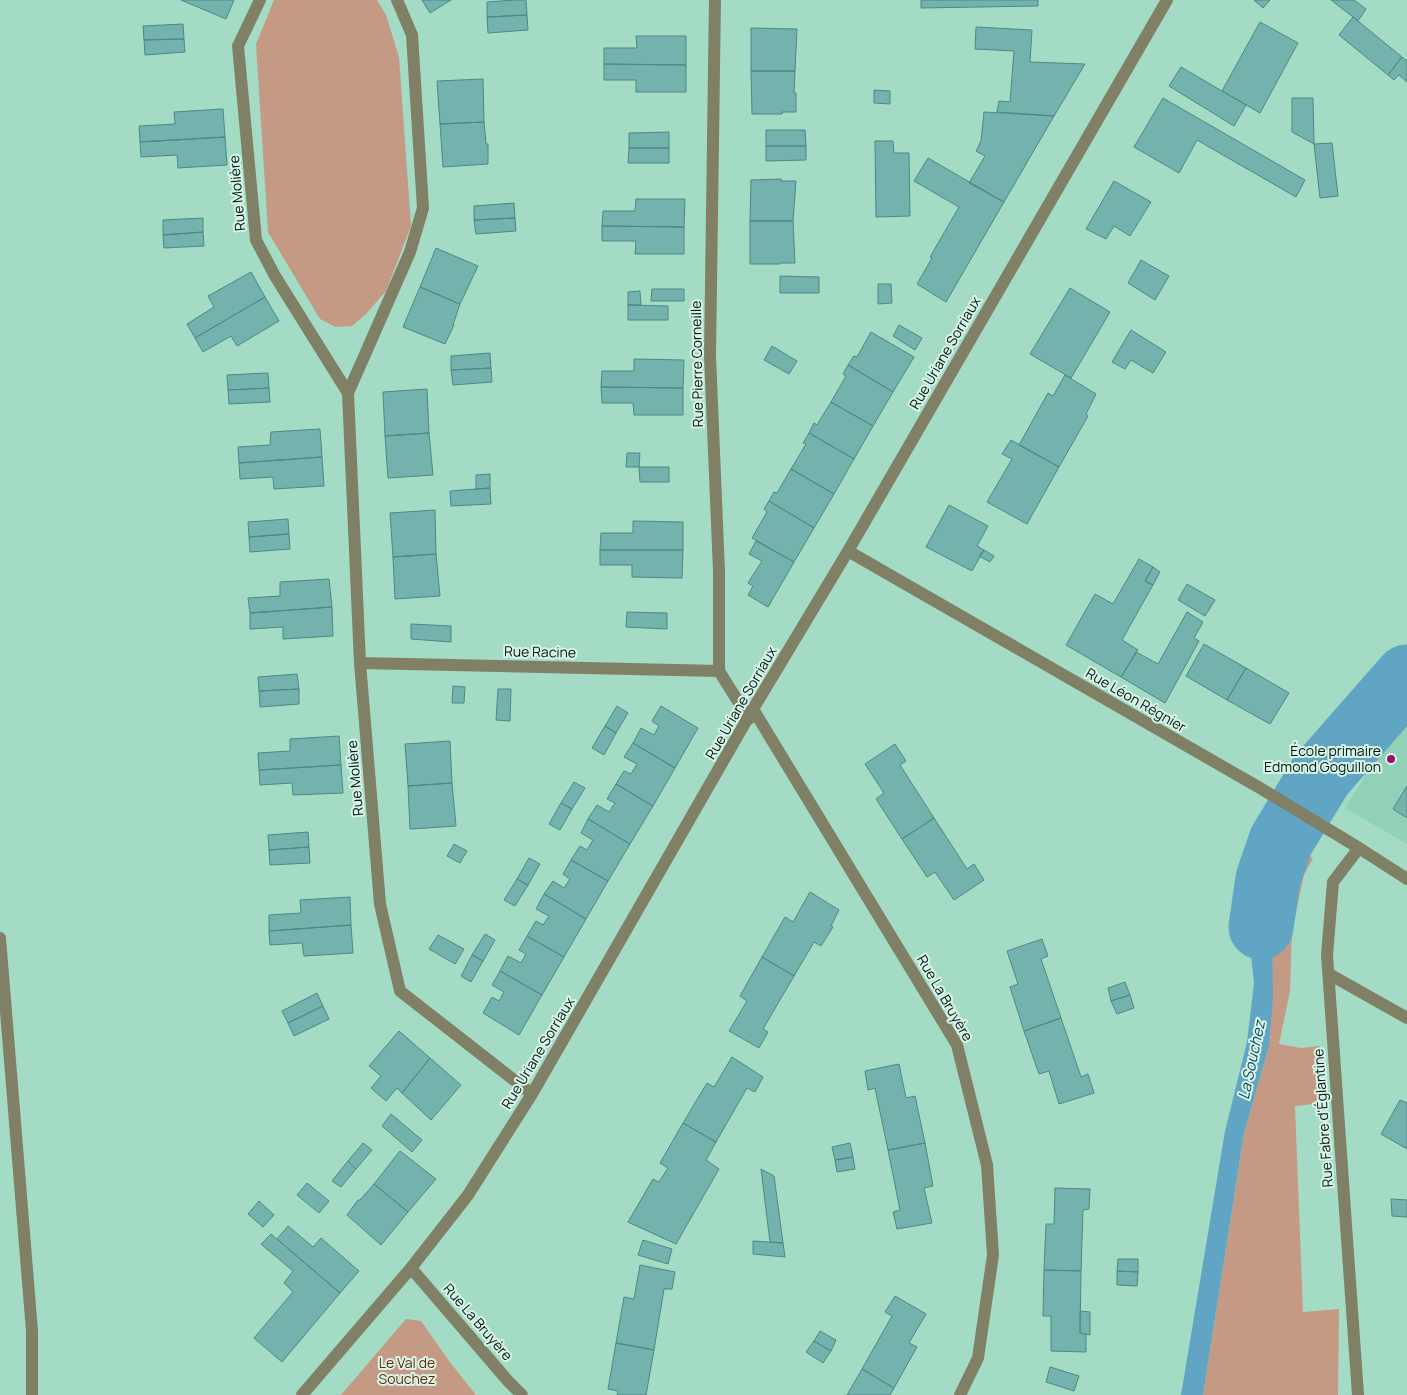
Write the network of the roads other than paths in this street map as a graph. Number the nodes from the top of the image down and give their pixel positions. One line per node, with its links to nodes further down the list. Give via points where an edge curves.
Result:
1 (260, 0): 5 (street, Rue Molière, via 238,46 256,240)
2 (397, 0): 5 (street, Rue Molière, via 412,35 423,208 410,252)
3 (715, 0): 8 (street, Rue Pierre Corneille, via 710,356 719,571)
4 (1167, 0): 6 (street, Rue Uriane Sorriaux)
5 (348, 393): 7 (street, Rue Molière)
6 (848, 551): 9 (street, Rue Uriane Sorriaux); 10 (street, Rue Léon Régnier)
7 (360, 663): 8 (street, Rue Racine); 15 (street, Rue Molière, via 380,904 400,991)
8 (719, 671): 9 (street)
9 (751, 714): 15 (street, Rue Uriane Sorriaux); 20 (street, Rue La Bruyère, via 957,1045 987,1165 993,1255 978,1358)
10 (1359, 848): 11 (street, Rue Léon Régnier); 13 (street, Rue Fabre d'Églantine, via 1333,882)
11 (1407, 879)
12 (0, 938): 17 (street, via 32,1331)
13 (1328, 974): 14 (street); 21 (street, Rue Fabre d'Églantine)
14 (1407, 1018)
15 (532, 1094): 16 (street, Rue Uriane Sorriaux, via 468,1195)
16 (412, 1268): 18 (street, Rue Uriane Sorriaux); 19 (street, Rue La Bruyère)
17 (32, 1395)
18 (302, 1395)
19 (522, 1395)
20 (960, 1395)
21 (1358, 1395)

